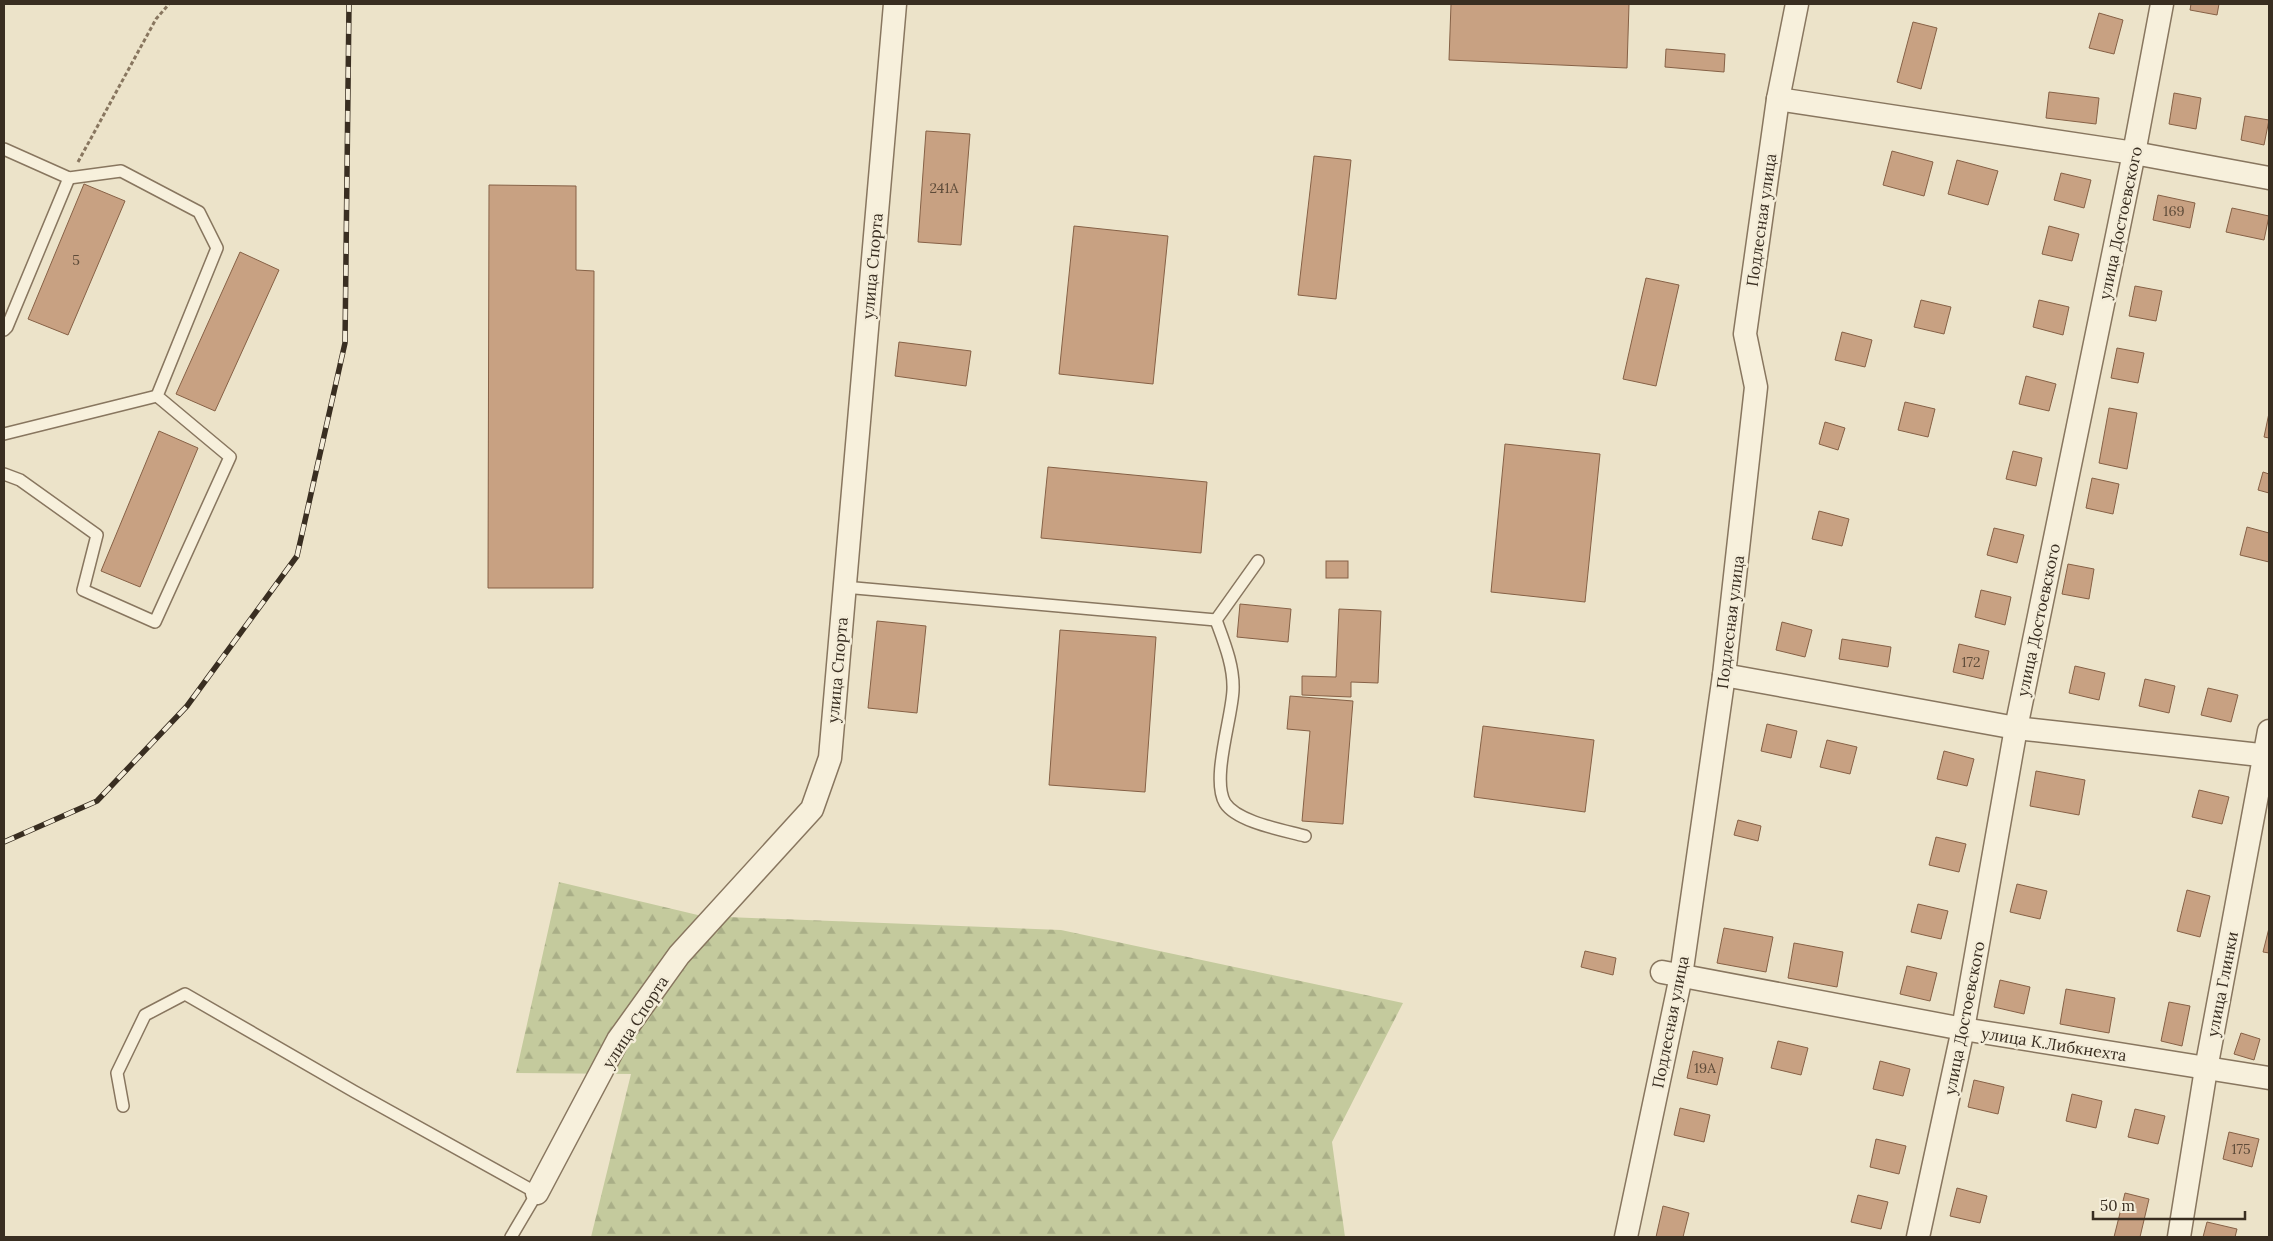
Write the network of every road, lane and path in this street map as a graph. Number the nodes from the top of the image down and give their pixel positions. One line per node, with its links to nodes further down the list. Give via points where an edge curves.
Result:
1 (169, 4): 8 (path, via 156,19)
2 (895, 4): 15 (street, улица Спорта)
3 (1797, 4): 5 (street, Подлесная улица)
4 (2162, 4): 7 (street, улица Достоевского)
5 (1778, 99): 7 (street); 17 (street, Подлесная улица, via 1745,334 1756,387)
6 (4, 149): 8 (lane)
7 (2134, 153): 9 (street); 18 (street, улица Достоевского)
8 (69, 178): 10 (lane); 11 (lane, via 121,171 199,212 217,248)
9 (2269, 178)
10 (4, 330)
11 (157, 396): 12 (lane); 13 (lane, via 230,457 154,622 83,590 97,535 20,480)
12 (4, 434)
13 (4, 474)
14 (1258, 560): 16 (lane)
15 (844, 587): 16 (lane); 27 (street, улица Спорта, via 830,758 812,809 679,955 618,1040)
16 (1216, 620): 21 (lane, via 1230,662 1233,690 1219,782 1225,803 1240,816)
17 (1724, 675): 18 (street); 22 (street, Подлесная улица)
18 (2016, 728): 20 (street); 23 (street, улица Достоевского)
19 (2269, 731): 20 (street, улица Глинки)
20 (2267, 756): 24 (street, улица Глинки)
21 (1305, 836)
22 (1671, 974): 23 (street, улица К.Либкнехта); 29 (street, Подлесная улица)
23 (1963, 1029): 24 (street, улица К.Либкнехта); 30 (street, улица Достоевского)
24 (2206, 1069): 25 (street, улица К.Либкнехта); 31 (street, улица Глинки)
25 (2269, 1078)
26 (123, 1106): 27 (lane, via 117,1073 145,1014 185,994)
27 (537, 1193): 28 (lane, улица Спорта)
28 (511, 1237)
29 (1626, 1237)
30 (1918, 1237)
31 (2179, 1237)

